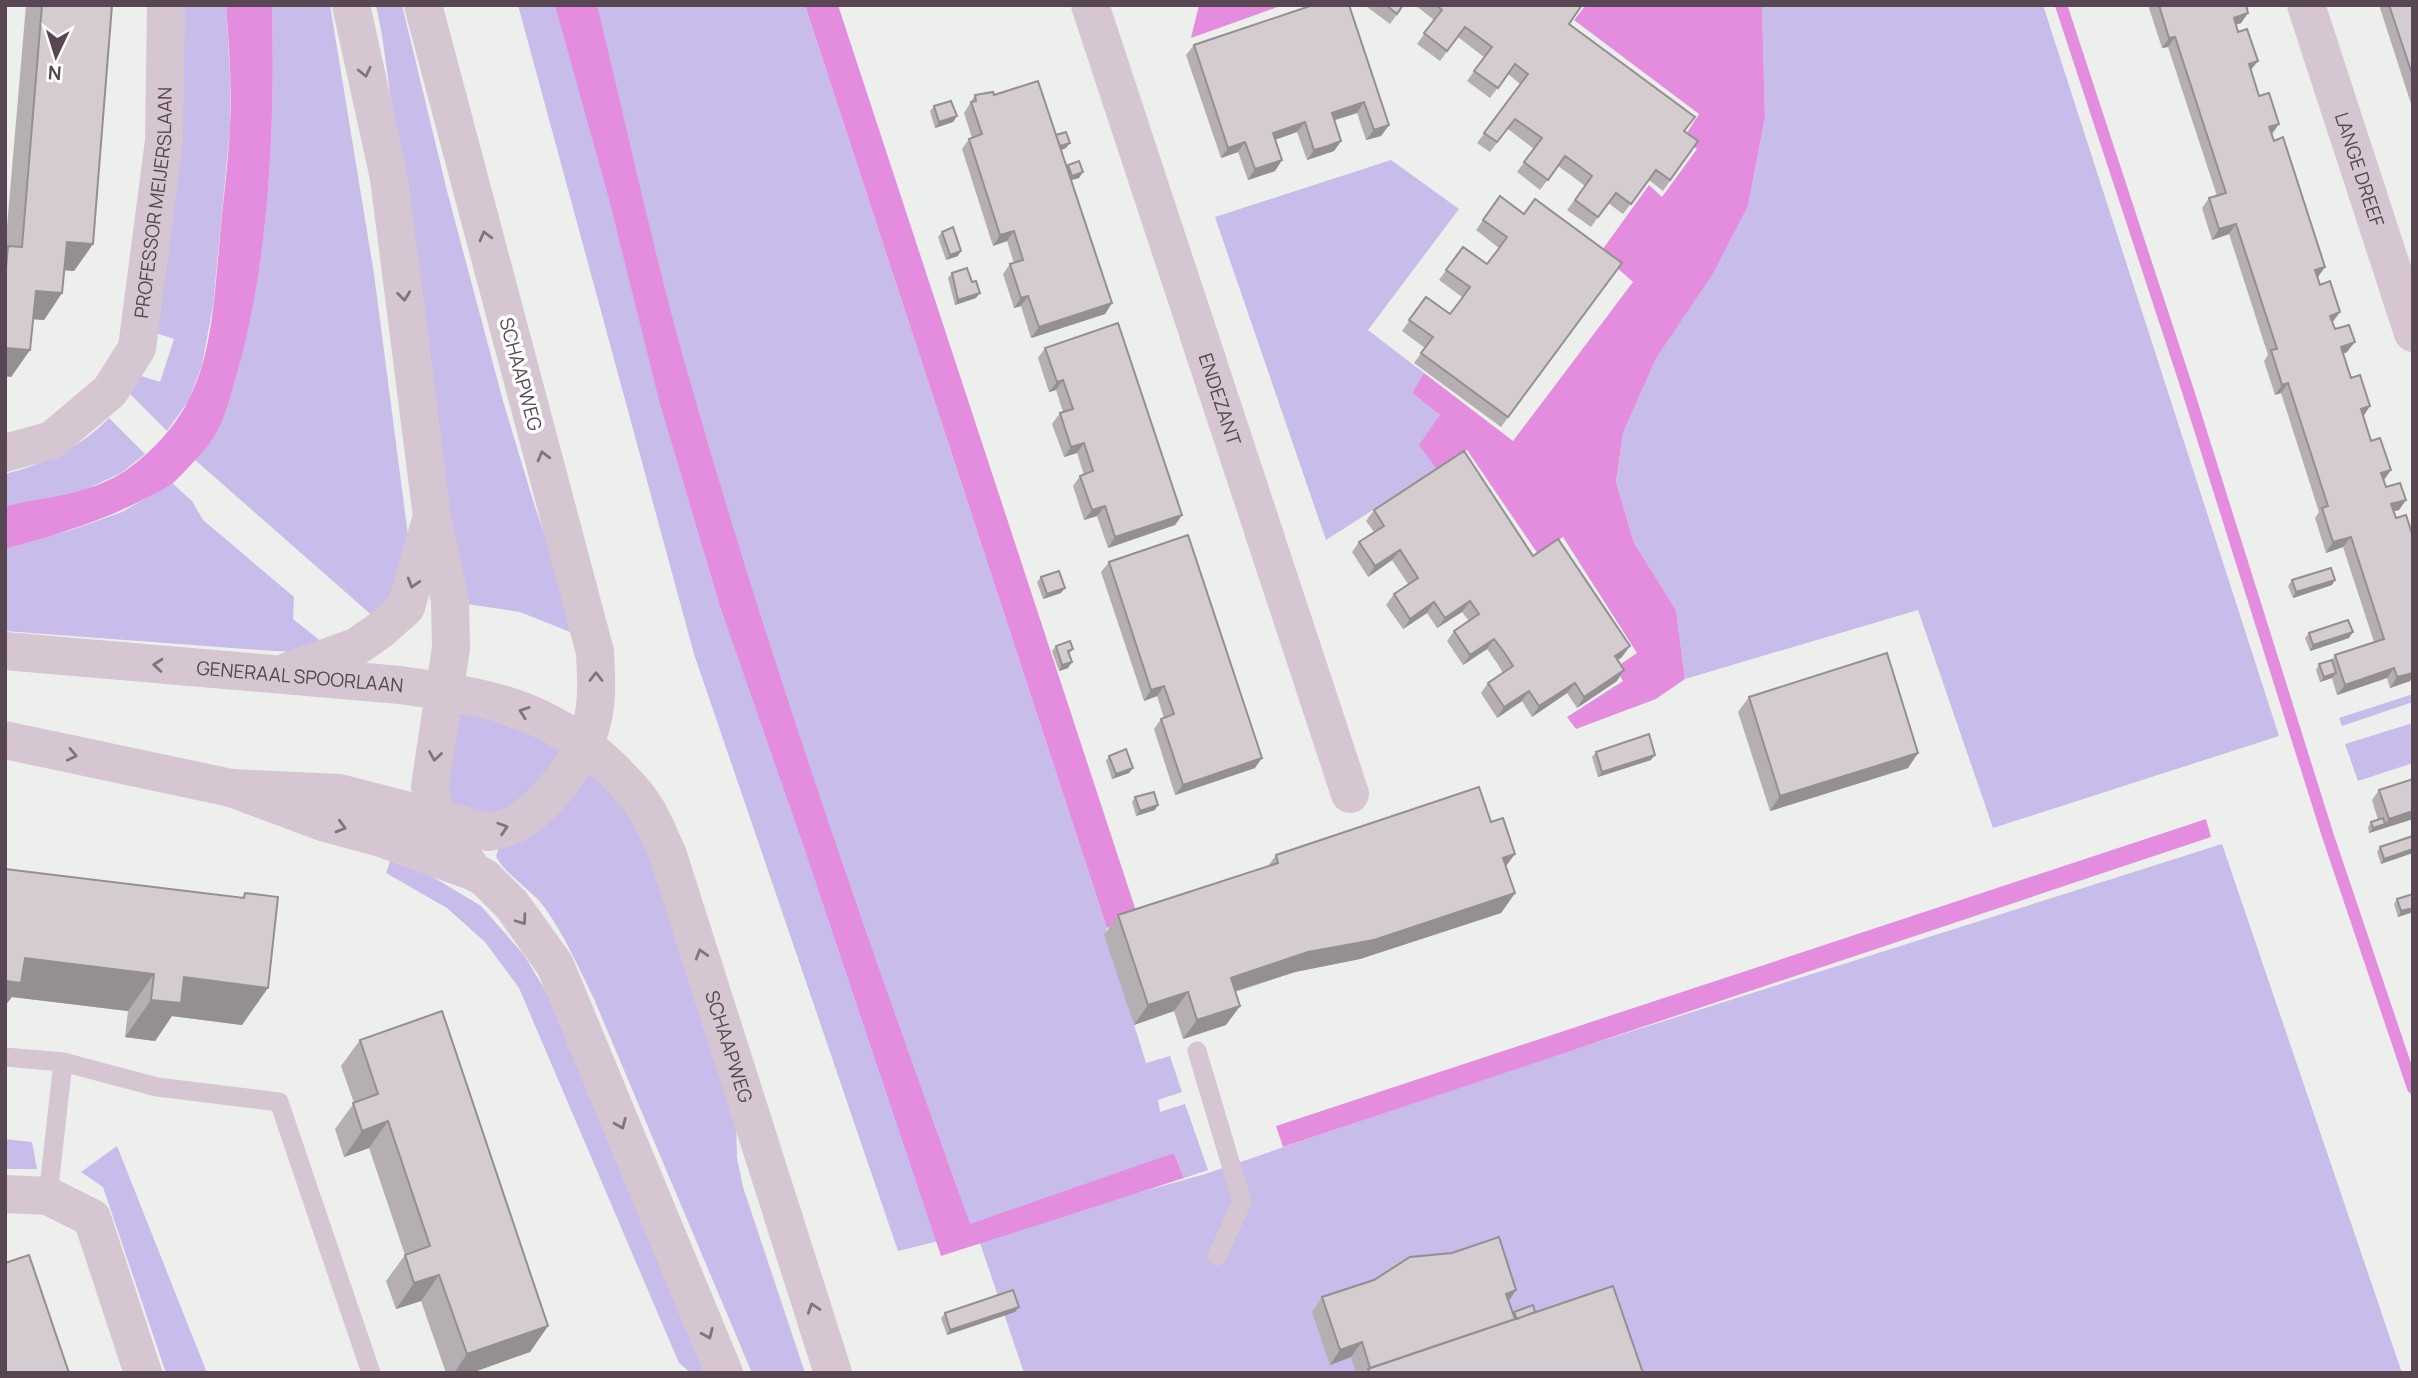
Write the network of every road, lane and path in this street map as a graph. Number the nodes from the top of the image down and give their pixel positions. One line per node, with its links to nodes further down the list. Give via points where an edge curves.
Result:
1 (166, 5): 7 (street, PROFESSOR MEIJERSLAAN, via 164,141 137,348 110,391 52,440)
2 (351, 5): 8 (street, one-way to 8, via 389,178)
3 (423, 5): 13 (street, SCHAAPWEG, one-way to 3, via 595,704 595,652)
4 (1090, 5): 15 (street, ENDEZANT)
5 (2306, 5): 6 (street, LANGE DREEF)
6 (2413, 333)
7 (5, 453)
8 (432, 517): 10 (street, one-way to 10, via 406,607 356,647); 11 (street, via 450,601 451,648)
9 (5, 651): 10 (street, GENERAAL SPOORLAAN, one-way to 9)
10 (275, 675): 11 (street, GENERAAL SPOORLAAN)
11 (444, 692): 13 (street, GENERAAL SPOORLAAN, one-way to 11, via 542,718 484,698); 16 (street, one-way to 16, via 430,786)
12 (5, 740): 14 (street, one-way to 14)
13 (584, 743): 16 (street, SCHAAPWEG, one-way to 13, via 489,832 512,825 534,811 558,785); 27 (street, SCHAAPWEG, one-way to 13, via 668,855 650,815 630,786)
14 (231, 788): 16 (street, SCHAAPWEG, via 339,793); 17 (street, one-way to 17)
15 (1350, 794)
16 (437, 820): 17 (street)
17 (474, 872): 26 (street, one-way to 26, via 512,905 555,965)
18 (1197, 1051): 23 (lane, via 1242,1202)
19 (5, 1057): 20 (lane)
20 (63, 1062): 22 (lane); 25 (lane, via 157,1087 279,1102)
21 (5, 1195): 22 (street)
22 (48, 1196): 24 (street, via 92,1218)
23 (1217, 1256)
24 (143, 1373)
25 (371, 1373)
26 (724, 1373)
27 (833, 1373)

